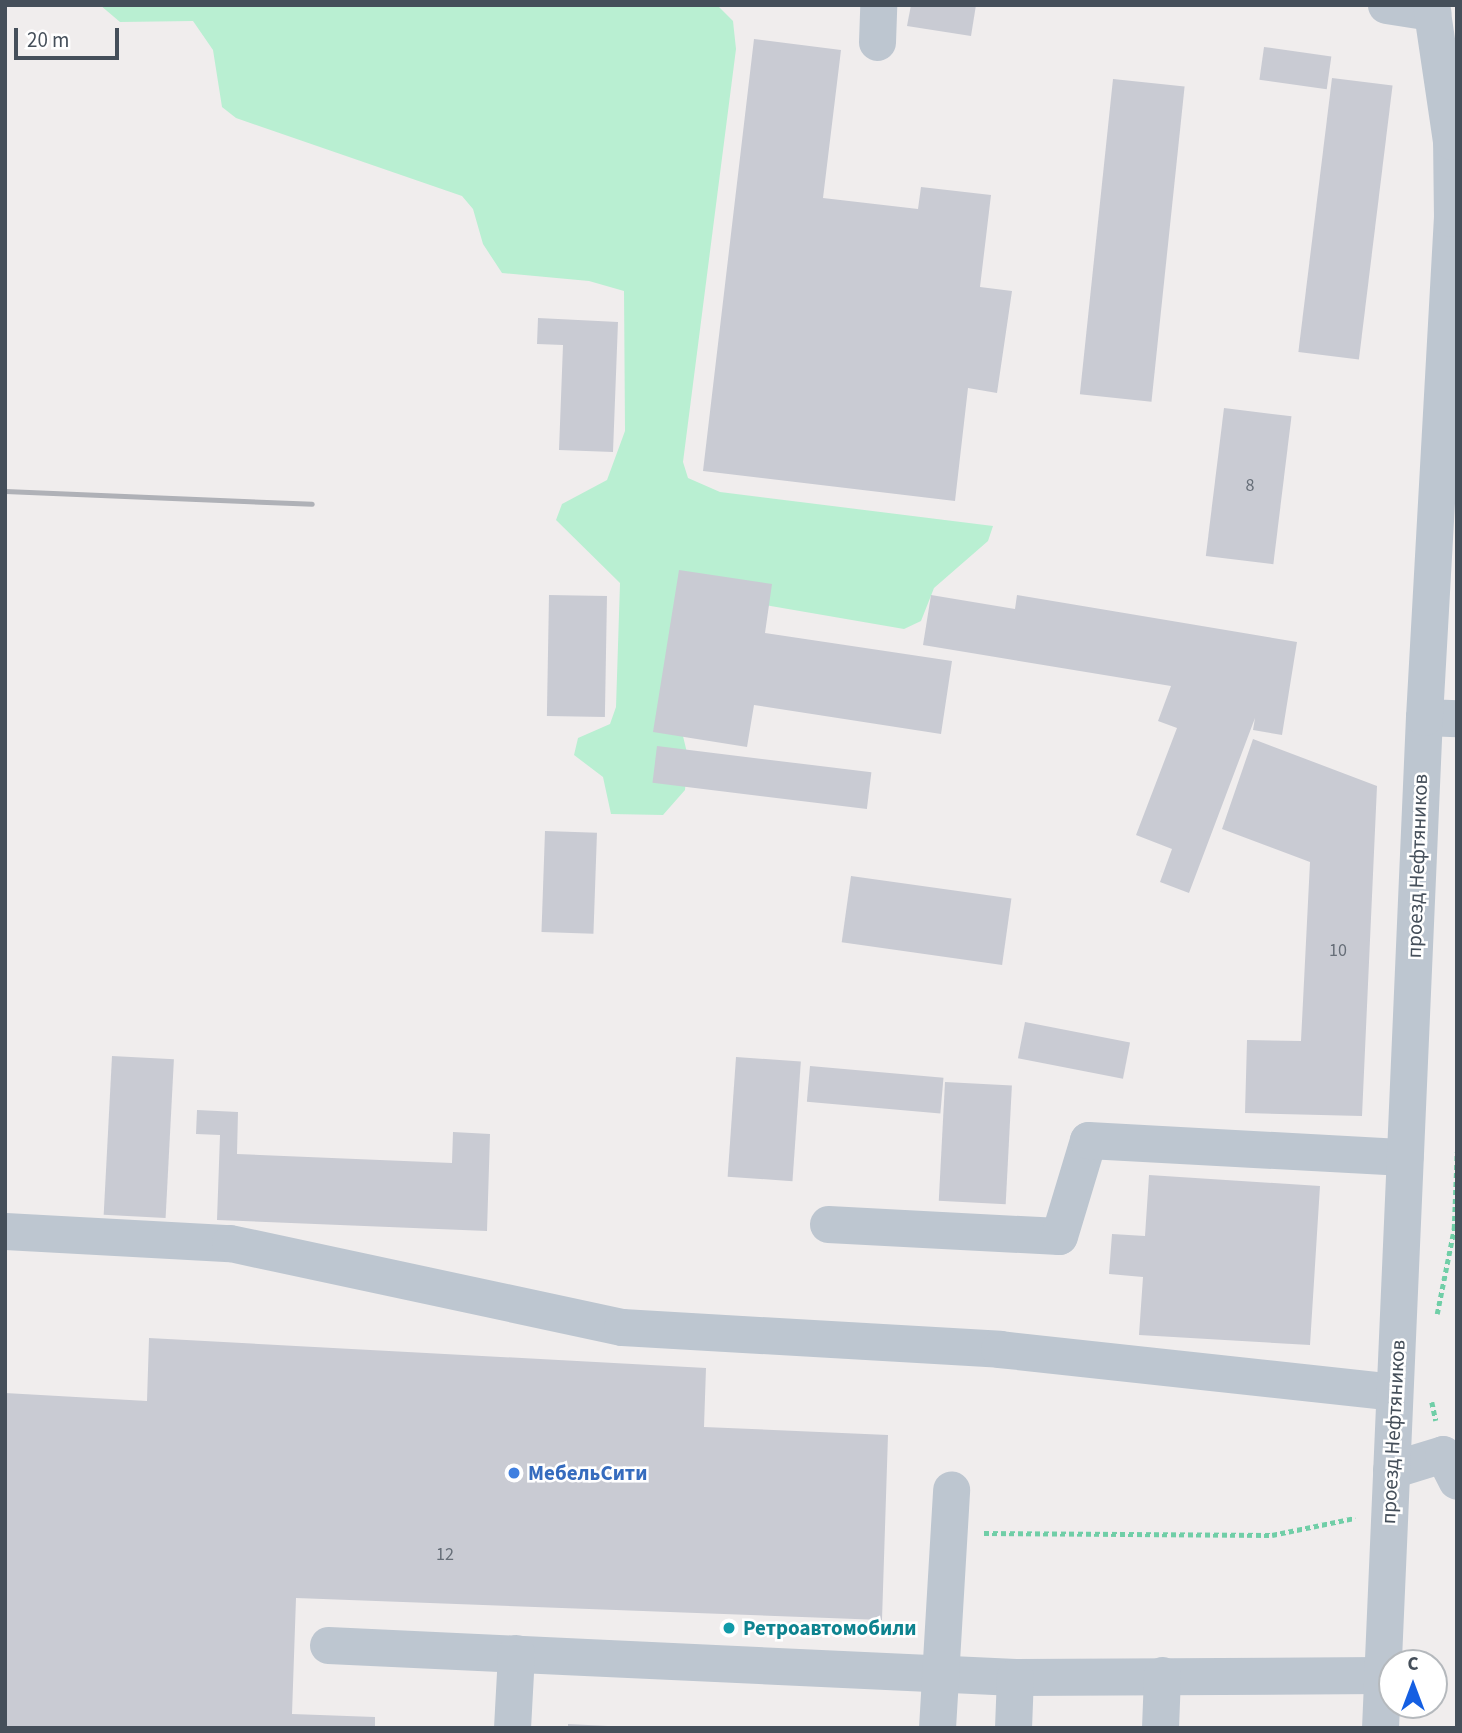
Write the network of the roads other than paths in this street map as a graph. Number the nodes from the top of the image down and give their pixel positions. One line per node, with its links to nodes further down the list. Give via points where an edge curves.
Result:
1 (878, 5): 4 (street)
2 (1386, 5): 3 (street)
3 (1431, 9): 5 (street, проезд Нефтяников, via 1451,141 1452,218)
4 (877, 42)
5 (1440, 718): 6 (street, проезд Нефтяников)
6 (1405, 1157): 7 (street, via 1088,1140 1059,1236); 9 (street, проезд Нефтяников)
7 (828, 1224)
8 (5, 1231): 9 (street, via 230,1243 622,1327 999,1349)
9 (1412, 1392): 11 (street, проезд Нефтяников)
10 (1450, 1468): 11 (street)
11 (1391, 1470): 14 (street, проезд Нефтяников)
12 (951, 1489): 16 (street)
13 (328, 1645): 15 (street)
14 (1383, 1649)
15 (516, 1653): 16 (street); 20 (street)
16 (940, 1673): 19 (street); 21 (street)
17 (1162, 1675): 18 (street); 19 (street); 23 (street)
18 (1378, 1675)
19 (1015, 1676): 22 (street)
20 (512, 1728)
21 (937, 1728)
22 (1013, 1728)
23 (1160, 1728)

